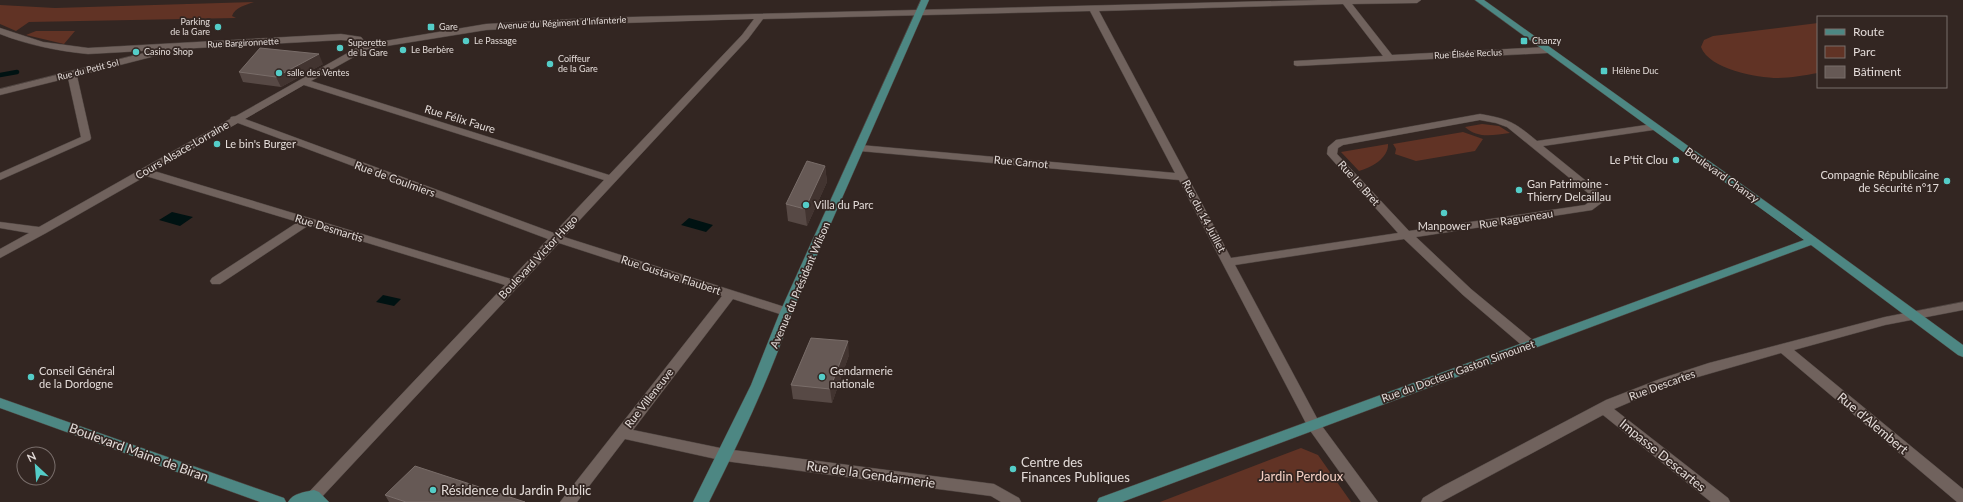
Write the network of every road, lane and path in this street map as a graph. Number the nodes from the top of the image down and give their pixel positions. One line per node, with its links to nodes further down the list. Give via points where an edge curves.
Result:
1 (925, 0): 6 (main road, Avenue du Président Wilson)
2 (1417, 0): 4 (street, Avenue du Régiment d'Infanterie)
3 (1479, 0): 11 (main road, Boulevard Chanzy)
4 (1346, 2): 5 (street, Avenue du Régiment d'Infanterie); 12 (street)
5 (1093, 8): 6 (street, Avenue du Régiment d'Infanterie); 23 (street, Rue du 14 Juillet)
6 (919, 13): 7 (street, Avenue du Régiment d'Infanterie); 20 (main road, Avenue du Président Wilson)
7 (760, 17): 10 (street, Avenue du Régiment d'Infanterie, via 532,23); 24 (street, Boulevard Victor Hugo, via 745,37)
8 (0, 31): 9 (street, Rue Bargironnette, via 29,42 88,51)
9 (177, 46): 10 (street, Rue Bargironnette, via 341,37 358,39); 14 (street, Rue du Petit Sol)
10 (365, 47): 15 (street, Cours Alsace-Lorraine)
11 (1547, 50): 12 (street, Rue Élisée Reclus); 18 (main road, Boulevard Chanzy)
12 (1389, 58): 13 (street, Rue Élisée Reclus)
13 (1297, 63)
14 (72, 74): 16 (street, Rue du Petit Sol); 22 (street, via 86,138)
15 (302, 82): 17 (street, Cours Alsace-Lorraine); 24 (street, Rue Félix Faure)
16 (0, 92)
17 (234, 119): 21 (street, Cours Alsace-Lorraine); 29 (street, Rue de Coulmiers)
18 (1653, 127): 19 (street); 30 (main road, Boulevard Chanzy)
19 (1535, 144): 28 (street, Rue Ragueneau, via 1592,191 1598,201 1588,208); 28 (street, Rue Le Bret, via 1511,125 1480,117 1340,142 1333,147 1332,154)
20 (860, 148): 23 (street, Rue Carnot); 37 (main road, Avenue du Président Wilson)
21 (145, 172): 25 (street, Rue Desmartis); 27 (street, Cours Alsace-Lorraine)
22 (0, 177)
23 (1183, 177): 32 (street, Rue du 14 Juillet)
24 (611, 179): 29 (street, Boulevard Victor Hugo)
25 (308, 221): 33 (street); 34 (street, Rue Desmartis)
26 (0, 225): 27 (street)
27 (42, 231): 31 (street, Cours Alsace-Lorraine)
28 (1406, 235): 32 (street, Rue Ragueneau); 39 (street, Rue Le Bret)
29 (556, 238): 34 (street, Boulevard Victor Hugo); 35 (street, Rue Gustave Flaubert)
30 (1811, 241): 38 (main road, Boulevard Chanzy); 39 (main road, Rue du Docteur Gaston Simounet)
31 (0, 254)
32 (1228, 262): 44 (street, Rue du 14 Juillet)
33 (216, 281)
34 (512, 283): 48 (street, Boulevard Victor Hugo)
35 (730, 294): 37 (street, Rue Gustave Flaubert); 45 (street, Rue Villeneuve)
36 (1963, 306): 38 (street, Rue Descartes)
37 (786, 312): 46 (main road, Avenue du Président Wilson, via 776,342)
38 (1915, 316): 40 (street, Rue Descartes, via 1885,321); 41 (main road, Boulevard Chanzy)
39 (1530, 345): 44 (main road, Rue du Docteur Gaston Simounet)
40 (1783, 348): 43 (street, Rue Descartes, via 1672,380); 47 (street, Rue d'Alembert)
41 (1963, 352)
42 (0, 403): 49 (main road, Boulevard Maine de Biran)
43 (1604, 408): 56 (street, Rue Descartes); 57 (street, Impasse Descartes)
44 (1314, 425): 54 (main road, Rue du Docteur Gaston Simounet); 55 (street, Rue du 14 Juillet)
45 (623, 433): 46 (street, Rue de la Gendarmerie); 51 (street, Rue Villeneuve)
46 (725, 455): 52 (main road, Avenue du Président Wilson); 53 (street, Rue de la Gendarmerie, via 994,490)
47 (1963, 498)
48 (318, 499): 50 (main road, via 304,498)
49 (278, 502)
50 (296, 502)
51 (568, 502)
52 (701, 502)
53 (1014, 502)
54 (1105, 502)
55 (1370, 502)
56 (1429, 502)
57 (1722, 502)

